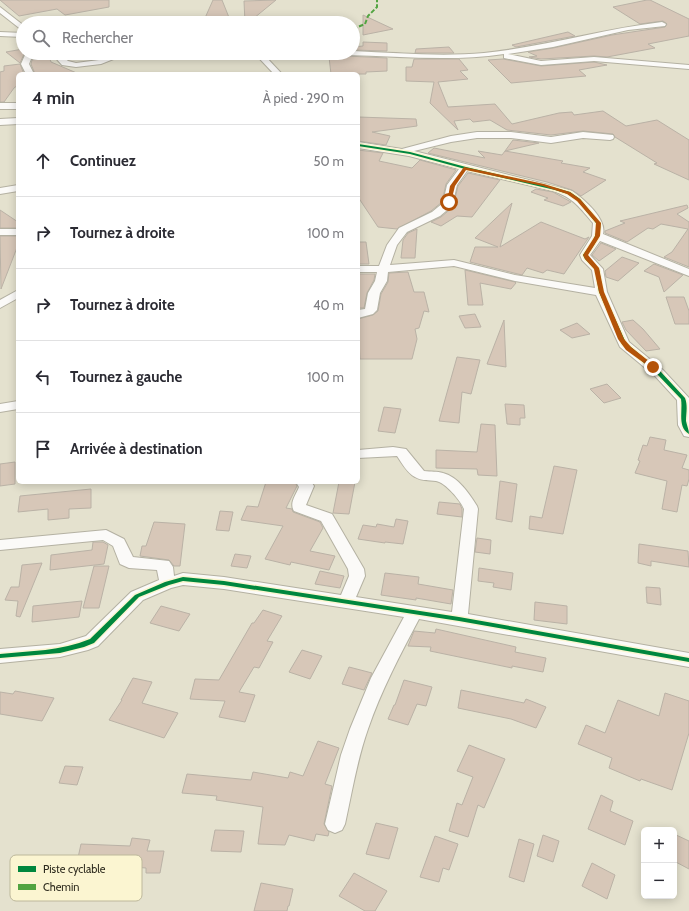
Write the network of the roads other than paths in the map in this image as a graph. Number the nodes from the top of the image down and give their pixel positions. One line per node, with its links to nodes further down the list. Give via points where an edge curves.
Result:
1 (0, 9): 2 (street)
2 (16, 23)
3 (662, 24): 7 (street, via 628,28)
4 (0, 34): 5 (street)
5 (16, 35)
6 (360, 54): 7 (street, via 435,57)
7 (499, 54): 12 (street, via 541,63 594,59)
8 (27, 60): 13 (street, via 26,66)
9 (62, 60): 10 (street, via 72,65)
10 (106, 60)
11 (265, 60): 14 (street)
12 (689, 67)
13 (29, 72)
14 (276, 72)
15 (0, 106): 16 (street)
16 (16, 106)
17 (16, 121): 18 (street)
18 (0, 122)
19 (610, 137): 21 (street, via 583,135 551,140 511,134 477,135 445,140)
20 (360, 145): 21 (street)
21 (403, 152): 22 (street)
22 (465, 168): 27 (street, via 569,193 595,218 599,227); 29 (street, via 452,186 448,204 436,214 403,230 392,245)
23 (16, 188): 24 (street)
24 (0, 191)
25 (0, 232): 26 (street)
26 (16, 232)
27 (598, 236): 30 (street); 31 (street, via 585,255 597,268)
28 (360, 269): 29 (street)
29 (383, 269): 31 (street, via 454,264 516,278); 34 (street, via 381,281 373,295 370,312)
30 (689, 273)
31 (601, 292): 37 (street, via 624,344 659,372 682,399 684,424)
32 (16, 295): 33 (street)
33 (0, 305)
34 (360, 314)
35 (16, 405): 36 (street)
36 (0, 408)
37 (689, 433)
38 (360, 454): 44 (street, via 400,452 417,472 448,481 470,504)
39 (305, 484): 42 (street, via 307,486 299,508 327,518 356,569 357,576)
40 (0, 545): 41 (street, via 106,535 119,543 129,562 163,565)
41 (167, 583): 42 (street, via 183,579 224,583); 45 (street, via 136,596 92,641 83,646)
42 (346, 602): 43 (street)
43 (414, 613): 44 (street); 47 (street, via 382,672 353,746)
44 (458, 618): 46 (street)
45 (0, 656)
46 (689, 660)
47 (335, 824)

